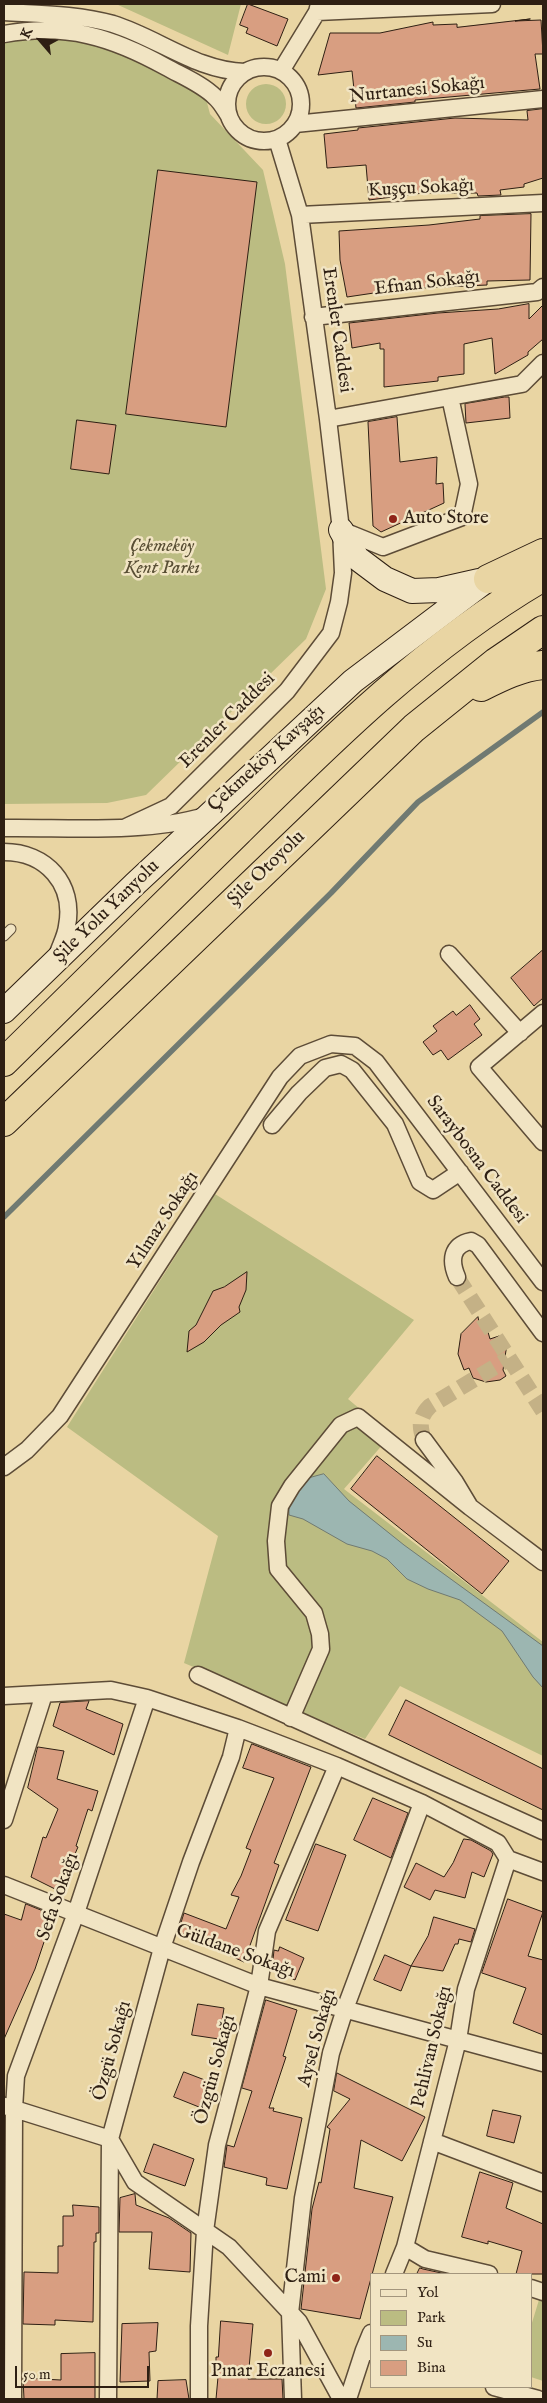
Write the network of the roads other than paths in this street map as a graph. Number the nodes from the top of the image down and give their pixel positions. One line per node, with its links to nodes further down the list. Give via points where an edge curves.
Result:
1 (492, 4): 2 (street)
2 (318, 8): 5 (street)
3 (4, 12): 6 (street, via 75,16 114,25 208,66 229,72)
4 (4, 34): 8 (street, via 51,30 94,35 132,48 216,97)
5 (281, 71): 6 (street, via 269,67); 9 (street, via 298,89 301,101)
6 (245, 72): 8 (street, via 229,92)
7 (543, 99): 9 (street, Nurtanesi Sokağı)
8 (229, 116): 10 (street, via 243,134 260,140)
9 (296, 124): 10 (street)
10 (277, 138): 12 (street, Erenler Caddesi)
11 (543, 203): 12 (street, Kuşçu Sokağı)
12 (300, 215): 14 (street, Erenler Caddesi)
13 (543, 287): 14 (street, Efnan Sokağı, via 536,292)
14 (313, 317): 17 (street, Erenler Caddesi)
15 (543, 363): 16 (street, via 522,384)
16 (450, 397): 17 (street); 18 (street, via 469,484 462,517 383,547)
17 (328, 418): 18 (street, Erenler Caddesi)
18 (341, 530): 22 (main road, via 357,558 385,580 412,591 439,590); 27 (street, Erenler Caddesi, via 343,573 331,633 287,692 171,806)
19 (543, 540): 22 (main road, Çekmeköy Kavşağı)
20 (543, 553): 22 (highway)
21 (543, 577): 37 (highway, via 400,679 309,762)
22 (488, 579): 26 (main road, Çekmeköy Kavşağı, via 353,681)
23 (543, 630): 25 (highway, Şile Otoyolu, via 496,662)
24 (543, 666): 25 (highway, via 530,666 505,676)
25 (427, 717): 39 (highway, Şile Otoyolu)
26 (212, 814): 27 (street, Çekmeköy Kavşağı, via 183,822); 33 (main road, Şile Yolu Yanyolu)
27 (126, 827): 28 (street, Çekmeköy Kavşağı)
28 (4, 828)
29 (4, 852): 33 (street, via 37,859 57,876 68,894 67,926)
30 (11, 929): 31 (lane)
31 (4, 936)
32 (449, 954): 36 (street)
33 (54, 963): 34 (main road, Şile Yolu Yanyolu)
34 (4, 1011)
35 (543, 1013): 36 (street)
36 (520, 1033): 41 (street, via 479,1068)
37 (4, 1062)
38 (376, 1062): 42 (street, Saraybosna Caddesi); 47 (street, Yılmaz Sokağı, via 355,1046 331,1044 300,1056 280,1077 60,1416 27,1450)
39 (4, 1122)
40 (272, 1124): 42 (street, via 325,1068 341,1064 352,1070 395,1124 420,1182 433,1190)
41 (543, 1142)
42 (460, 1172): 44 (street, Saraybosna Caddesi)
43 (457, 1277): 45 (street, via 452,1267 453,1255 457,1247 471,1241 478,1245)
44 (543, 1282)
45 (543, 1334)
46 (424, 1440): 48 (street)
47 (4, 1467)
48 (470, 1507): 49 (street); 54 (street, via 358,1417 341,1425 280,1506 276,1541 278,1569 314,1613 321,1649)
49 (543, 1562)
50 (198, 1676): 54 (street)
51 (44, 1694): 52 (street); 53 (street, via 111,1690); 58 (street)
52 (4, 1696)
53 (147, 1698): 55 (street); 63 (street, Sefa Sokağı)
54 (291, 1718): 59 (street)
55 (238, 1728): 56 (street); 64 (street, Özgü Sokağı, via 231,1757)
56 (337, 1766): 57 (street); 65 (street, Özgün Sokağı, via 267,1931)
57 (422, 1803): 60 (street, via 498,1843); 66 (street, Aysel Sokağı)
58 (4, 1820)
59 (543, 1831)
60 (508, 1859): 61 (street); 67 (street, Pehlivan Sokağı, via 466,1989)
61 (543, 1872)
62 (4, 1885): 63 (street, Güldane Sokağı)
63 (76, 1913): 64 (street, Güldane Sokağı); 69 (street, Sefa Sokağı, via 16,2076)
64 (162, 1948): 65 (street, Güldane Sokağı); 70 (street, Özgü Sokağı)
65 (259, 1986): 66 (street, Güldane Sokağı); 73 (street, Özgün Sokağı, via 217,2145)
66 (345, 2009): 67 (street, Güldane Sokağı); 77 (street, Aysel Sokağı, via 331,2053 303,2198)
67 (458, 2040): 68 (street, Güldane Sokağı); 71 (street, Pehlivan Sokağı)
68 (543, 2063)
69 (9, 2107): 70 (street); 81 (street, Sefa Sokağı)
70 (110, 2139): 73 (street, via 135,2182); 82 (street, Özgü Sokağı)
71 (432, 2140): 72 (street); 74 (street, Pehlivan Sokağı)
72 (543, 2183)
73 (205, 2231): 77 (street, via 229,2247); 83 (street, Özgün Sokağı, via 199,2326)
74 (405, 2247): 75 (street, Pehlivan Sokağı); 76 (street, via 425,2258)
75 (394, 2273)
76 (485, 2273)
77 (290, 2313): 84 (street, Aysel Sokağı); 85 (street, via 299,2322)
78 (370, 2338): 79 (street)
79 (367, 2351): 86 (street)
80 (498, 2388): 87 (street)
81 (13, 2399)
82 (108, 2399)
83 (199, 2399)
84 (294, 2399)
85 (341, 2399)
86 (348, 2399)
87 (538, 2399)

